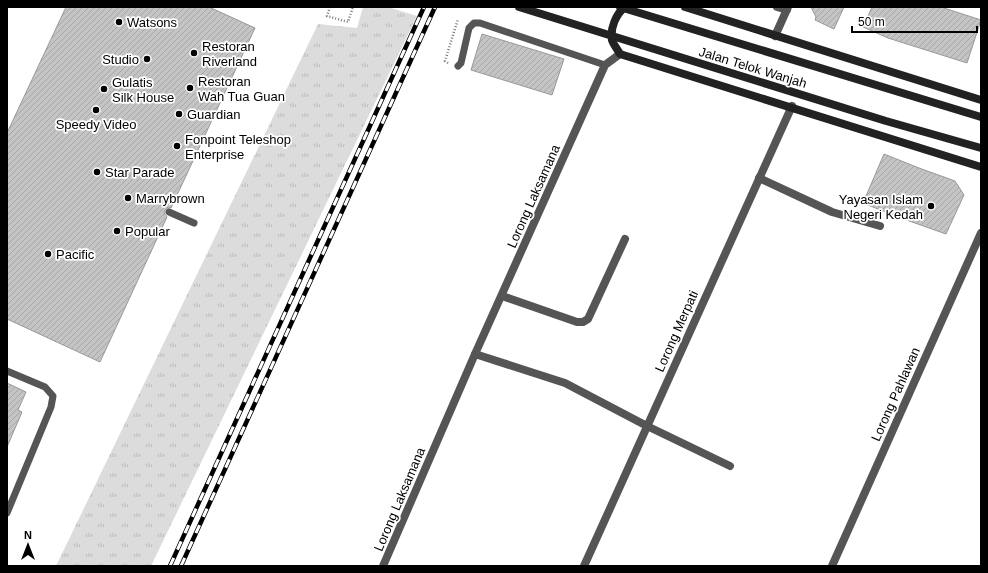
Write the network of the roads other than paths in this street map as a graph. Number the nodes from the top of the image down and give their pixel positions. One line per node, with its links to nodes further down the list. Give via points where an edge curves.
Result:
1 (519, 7): 14 (main road, Jalan Telok Wanjah, bridge)
2 (620, 7): 13 (main road, Jalan Telok Wanjah, bridge)
3 (625, 7): 8 (main road, via 613,25 612,40)
4 (684, 7): 7 (main road)
5 (776, 7): 6 (street)
6 (788, 9): 7 (street)
7 (775, 36): 11 (main road)
8 (620, 54): 9 (street, Lorong Laksamana); 12 (main road)
9 (605, 65): 10 (lane, via 474,23 469,28 461,63); 22 (street, Lorong Laksamana)
10 (458, 66)
11 (981, 100)
12 (792, 106): 15 (main road); 16 (street, Lorong Merpati)
13 (981, 117)
14 (981, 148)
15 (981, 167)
16 (759, 178): 19 (street, via 832,212); 25 (street, Lorong Merpati)
17 (169, 212): 18 (lane)
18 (194, 223)
19 (880, 226)
20 (981, 233): 30 (street, Lorong Pahlawan)
21 (625, 239): 22 (street, via 588,319 583,322)
22 (502, 296): 23 (street, Lorong Laksamana)
23 (475, 354): 25 (street, via 565,383); 28 (street, Lorong Laksamana)
24 (7, 371): 27 (lane, via 45,387 53,396 51,407)
25 (647, 426): 26 (street); 29 (street, Lorong Merpati)
26 (730, 466)
27 (7, 513)
28 (383, 566)
29 (584, 566)
30 (832, 566)

